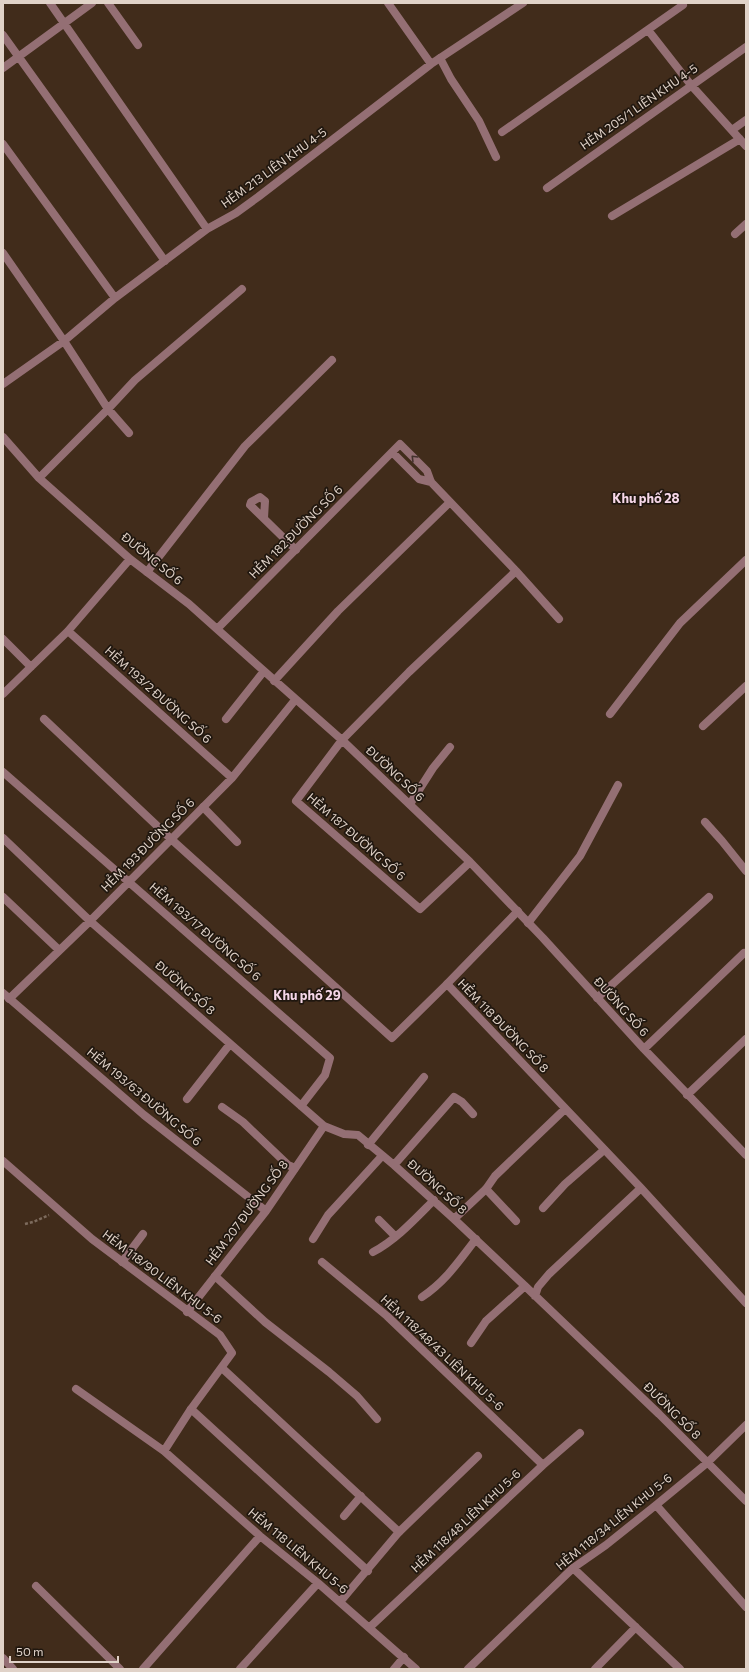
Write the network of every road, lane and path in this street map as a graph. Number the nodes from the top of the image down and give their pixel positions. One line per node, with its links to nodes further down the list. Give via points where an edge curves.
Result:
1 (50, 3): 7 (street)
2 (92, 3): 7 (street)
3 (108, 3): 10 (street)
4 (388, 3): 14 (street)
5 (523, 3): 13 (street, HẺM 213 LIÊN KHU 4-5)
6 (683, 5): 8 (street)
7 (65, 24): 12 (street); 27 (street)
8 (648, 30): 16 (street); 19 (street)
9 (3, 35): 12 (street)
10 (138, 45)
11 (746, 47): 16 (street, HẺM 205/1 LIÊN KHU 4-5)
12 (18, 56): 15 (street); 30 (street)
13 (440, 58): 14 (street, HẺM 213 LIÊN KHU 4-5); 23 (street, via 479,121)
14 (431, 64): 27 (street, HẺM 213 LIÊN KHU 4-5, via 258,197 236,213)
15 (3, 68)
16 (691, 85): 18 (street); 24 (street, HẺM 205/1 LIÊN KHU 4-5)
17 (746, 120): 18 (street)
18 (732, 130): 20 (street)
19 (502, 132)
20 (740, 139): 22 (street); 25 (street)
21 (3, 144): 32 (street)
22 (746, 146)
23 (496, 157)
24 (547, 188)
25 (612, 216)
26 (746, 224): 28 (street)
27 (206, 229): 30 (street, HẺM 213 LIÊN KHU 4-5)
28 (735, 234)
29 (3, 253): 33 (street)
30 (165, 261): 32 (street, HẺM 213 LIÊN KHU 4-5)
31 (242, 289): 36 (street, via 134,380)
32 (115, 298): 33 (street, HẺM 213 LIÊN KHU 4-5)
33 (64, 341): 35 (street, HẺM 213 LIÊN KHU 4-5); 36 (street)
34 (332, 360): 46 (street, via 245,446)
35 (3, 384)
36 (108, 409): 37 (street); 39 (street)
37 (129, 433)
38 (3, 437): 39 (street, ĐƯỜNG SỐ 6)
39 (39, 478): 43 (street, ĐƯỜNG SỐ 6)
40 (450, 502): 42 (street, HẺM 182 ĐƯỜNG SỐ 6, via 431,482 419,479 392,452); 45 (street); 53 (street, via 338,611)
41 (264, 518): 42 (street)
42 (296, 550): 48 (street, HẺM 182 ĐƯỜNG SỐ 6)
43 (130, 559): 46 (street, ĐƯỜNG SỐ 6); 49 (street)
44 (746, 560): 57 (street, via 680,623)
45 (516, 571): 47 (street); 61 (street, via 409,672)
46 (147, 572): 48 (street, ĐƯỜNG SỐ 6)
47 (559, 619)
48 (217, 629): 52 (street, ĐƯỜNG SỐ 6)
49 (68, 631): 51 (street); 64 (street, HẺM 193/2 ĐƯỜNG SỐ 6)
50 (3, 639): 51 (street)
51 (31, 667): 55 (street)
52 (264, 671): 53 (street, ĐƯỜNG SỐ 6); 59 (street)
53 (274, 680): 56 (street, ĐƯỜNG SỐ 6)
54 (746, 686): 60 (street)
55 (3, 694)
56 (295, 700): 61 (street, ĐƯỜNG SỐ 6); 64 (street, HẺM 193 ĐƯỜNG SỐ 6)
57 (610, 714)
58 (44, 719): 70 (street)
59 (226, 719)
60 (703, 726)
61 (342, 740): 66 (street, ĐƯỜNG SỐ 6); 72 (street, HẺM 187 ĐƯỜNG SỐ 6, via 296,801 420,909)
62 (450, 747): 66 (street, via 432,768)
63 (3, 772): 74 (street)
64 (232, 778): 67 (street, HẺM 193 ĐƯỜNG SỐ 6)
65 (618, 785): 79 (street, via 580,856)
66 (410, 804): 72 (street, ĐƯỜNG SỐ 6)
67 (203, 807): 70 (street, HẺM 193 ĐƯỜNG SỐ 6); 71 (street)
68 (705, 822): 73 (street)
69 (3, 838): 78 (street, ĐƯỜNG SỐ 8)
70 (171, 840): 74 (street, HẺM 193 ĐƯỜNG SỐ 6); 82 (street, HẺM 118 ĐƯỜNG SỐ 8, via 392,1038)
71 (237, 842)
72 (470, 862): 77 (street, ĐƯỜNG SỐ 6)
73 (746, 871)
74 (129, 881): 78 (street, HẺM 193 ĐƯỜNG SỐ 6); 91 (street, HẺM 193/17 ĐƯỜNG SỐ 6, via 330,1058 325,1075)
75 (3, 897): 80 (street)
76 (709, 897): 84 (street)
77 (518, 911): 79 (street, ĐƯỜNG SỐ 6); 82 (street)
78 (90, 921): 80 (street, HẺM 193 ĐƯỜNG SỐ 6); 86 (street, ĐƯỜNG SỐ 8)
79 (528, 923): 84 (street, ĐƯỜNG SỐ 6)
80 (59, 950): 83 (street, HẺM 193 ĐƯỜNG SỐ 6)
81 (744, 953): 87 (street)
82 (447, 984): 93 (street, HẺM 118 ĐƯỜNG SỐ 8)
83 (6, 996): 108 (street, HẺM 193/63 ĐƯỜNG SỐ 6, via 144,1115)
84 (597, 998): 87 (street, ĐƯỜNG SỐ 6)
85 (746, 1039): 89 (street)
86 (230, 1044): 90 (street); 91 (street, ĐƯỜNG SỐ 8)
87 (644, 1049): 89 (street, ĐƯỜNG SỐ 6)
88 (424, 1077): 96 (street)
89 (687, 1095): 98 (street, ĐƯỜNG SỐ 6)
90 (187, 1099)
91 (301, 1106): 95 (street, ĐƯỜNG SỐ 8)
92 (222, 1107): 102 (street, via 243,1122 288,1165)
93 (566, 1109): 97 (street, HẺM 118 ĐƯỜNG SỐ 8); 104 (street, via 495,1176)
94 (473, 1114): 101 (street, via 454,1097)
95 (324, 1126): 96 (street, ĐƯỜNG SỐ 8, via 344,1134 358,1135); 102 (street, HẺM 207 ĐƯỜNG SỐ 8)
96 (368, 1145): 99 (street, ĐƯỜNG SỐ 8)
97 (604, 1150): 103 (street, HẺM 118 ĐƯỜNG SỐ 8); 106 (street, via 565,1184)
98 (746, 1155)
99 (382, 1156): 101 (street, ĐƯỜNG SỐ 8); 115 (street, via 332,1210)
100 (3, 1161): 107 (street, HẺM 118/90 LIÊN KHU 5-6)
101 (394, 1165): 105 (street, ĐƯỜNG SỐ 8)
102 (295, 1168): 108 (street, HẺM 207 ĐƯỜNG SỐ 8)
103 (641, 1188): 122 (street, via 549,1274 538,1287); 124 (street, HẺM 118 ĐƯỜNG SỐ 8)
104 (486, 1189): 109 (street); 111 (street)
105 (434, 1200): 109 (street, ĐƯỜNG SỐ 8); 114 (street)
106 (543, 1208)
107 (58, 1210): 112 (path); 118 (street, HẺM 118/90 LIÊN KHU 5-6)
108 (266, 1211): 120 (street, HẺM 207 ĐƯỜNG SỐ 8)
109 (454, 1219): 116 (street, ĐƯỜNG SỐ 8)
110 (379, 1220): 114 (street)
111 (516, 1220)
112 (25, 1224)
113 (143, 1234): 118 (street)
114 (395, 1236): 117 (street, via 382,1248)
115 (314, 1239)
116 (476, 1239): 121 (street, ĐƯỜNG SỐ 8); 123 (street, via 447,1277)
117 (372, 1252)
118 (122, 1262): 125 (street, HẺM 118/90 LIÊN KHU 5-6)
119 (322, 1262): 136 (street, HẺM 118/48/43 LIÊN KHU 5-6, via 387,1316)
120 (215, 1276): 125 (street, HẺM 207 ĐƯỜNG SỐ 8); 130 (street, via 265,1322 357,1396)
121 (525, 1286): 122 (street, ĐƯỜNG SỐ 8); 126 (street, via 486,1321)
122 (536, 1296): 135 (street, ĐƯỜNG SỐ 8)
123 (422, 1297)
124 (746, 1303)
125 (187, 1312): 127 (street, HẺM 118/90 LIÊN KHU 5-6, via 220,1335 232,1353)
126 (471, 1343)
127 (222, 1368): 129 (street, HẺM 118/90 LIÊN KHU 5-6); 137 (street)
128 (76, 1389): 133 (street, HẺM 118 LIÊN KHU 5-6)
129 (191, 1409): 133 (street, HẺM 118/90 LIÊN KHU 5-6); 144 (street)
130 (377, 1419)
131 (746, 1425): 135 (street, HẺM 118/34 LIÊN KHU 5-6)
132 (580, 1433): 136 (street, HẺM 118/48 LIÊN KHU 5-6)
133 (164, 1451): 142 (street, HẺM 118 LIÊN KHU 5-6)
134 (478, 1456): 141 (street)
135 (707, 1463): 138 (street, ĐƯỜNG SỐ 8); 139 (street, HẺM 118/34 LIÊN KHU 5-6)
136 (543, 1465): 149 (street, HẺM 118/48 LIÊN KHU 5-6)
137 (361, 1496): 140 (street); 141 (street)
138 (746, 1501)
139 (656, 1505): 143 (street, HẺM 118/34 LIÊN KHU 5-6); 148 (street)
140 (344, 1516)
141 (400, 1532): 144 (street)
142 (260, 1536): 145 (street, HẺM 118 LIÊN KHU 5-6); 155 (street)
143 (573, 1568): 150 (street); 159 (street, HẺM 118/34 LIÊN KHU 5-6)
144 (368, 1571): 147 (street)
145 (318, 1583): 147 (street, HẺM 118 LIÊN KHU 5-6); 156 (street)
146 (36, 1586): 154 (street)
147 (340, 1602): 149 (street, HẺM 118 LIÊN KHU 5-6)
148 (746, 1607)
149 (370, 1627): 151 (street, HẺM 118 LIÊN KHU 5-6)
150 (636, 1627): 160 (street); 161 (street)
151 (404, 1657): 157 (street); 158 (street, HẺM 118 LIÊN KHU 5-6)
152 (3, 1658): 153 (street)
153 (13, 1669)
154 (120, 1669)
155 (143, 1669)
156 (240, 1669)
157 (394, 1669)
158 (416, 1669)
159 (468, 1669)
160 (595, 1669)
161 (680, 1669)

